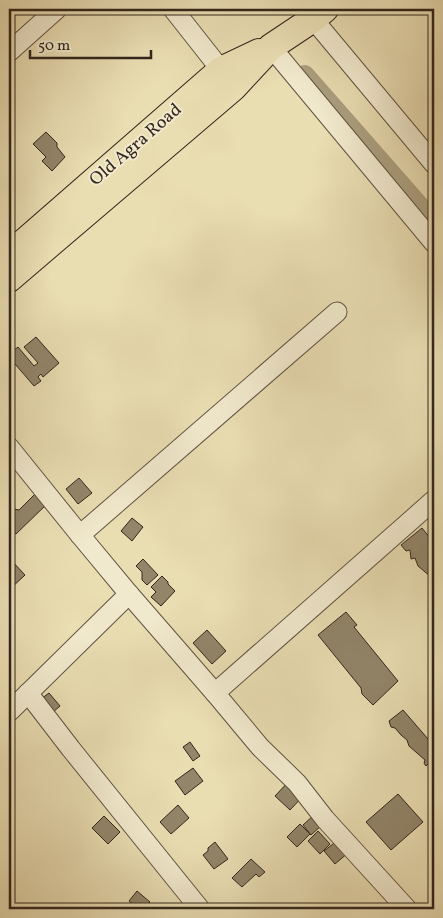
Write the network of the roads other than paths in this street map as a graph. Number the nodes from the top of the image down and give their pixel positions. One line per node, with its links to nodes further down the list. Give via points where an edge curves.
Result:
1 (173, 9): 6 (street)
2 (53, 10): 5 (street)
3 (318, 12): 4 (highway); 7 (street)
4 (271, 47): 6 (highway); 8 (street)
5 (9, 52)
6 (228, 78): 9 (highway, Old Agra Road); 10 (highway)
7 (434, 164)
8 (434, 244)
9 (9, 255)
10 (9, 279)
11 (337, 312): 14 (street)
12 (9, 447): 14 (street)
13 (434, 500): 17 (street)
14 (80, 535): 15 (street)
15 (129, 594): 16 (street); 17 (street)
16 (28, 693): 18 (street); 19 (street)
17 (215, 693): 20 (street)
18 (9, 712)
19 (200, 909)
20 (408, 909)

